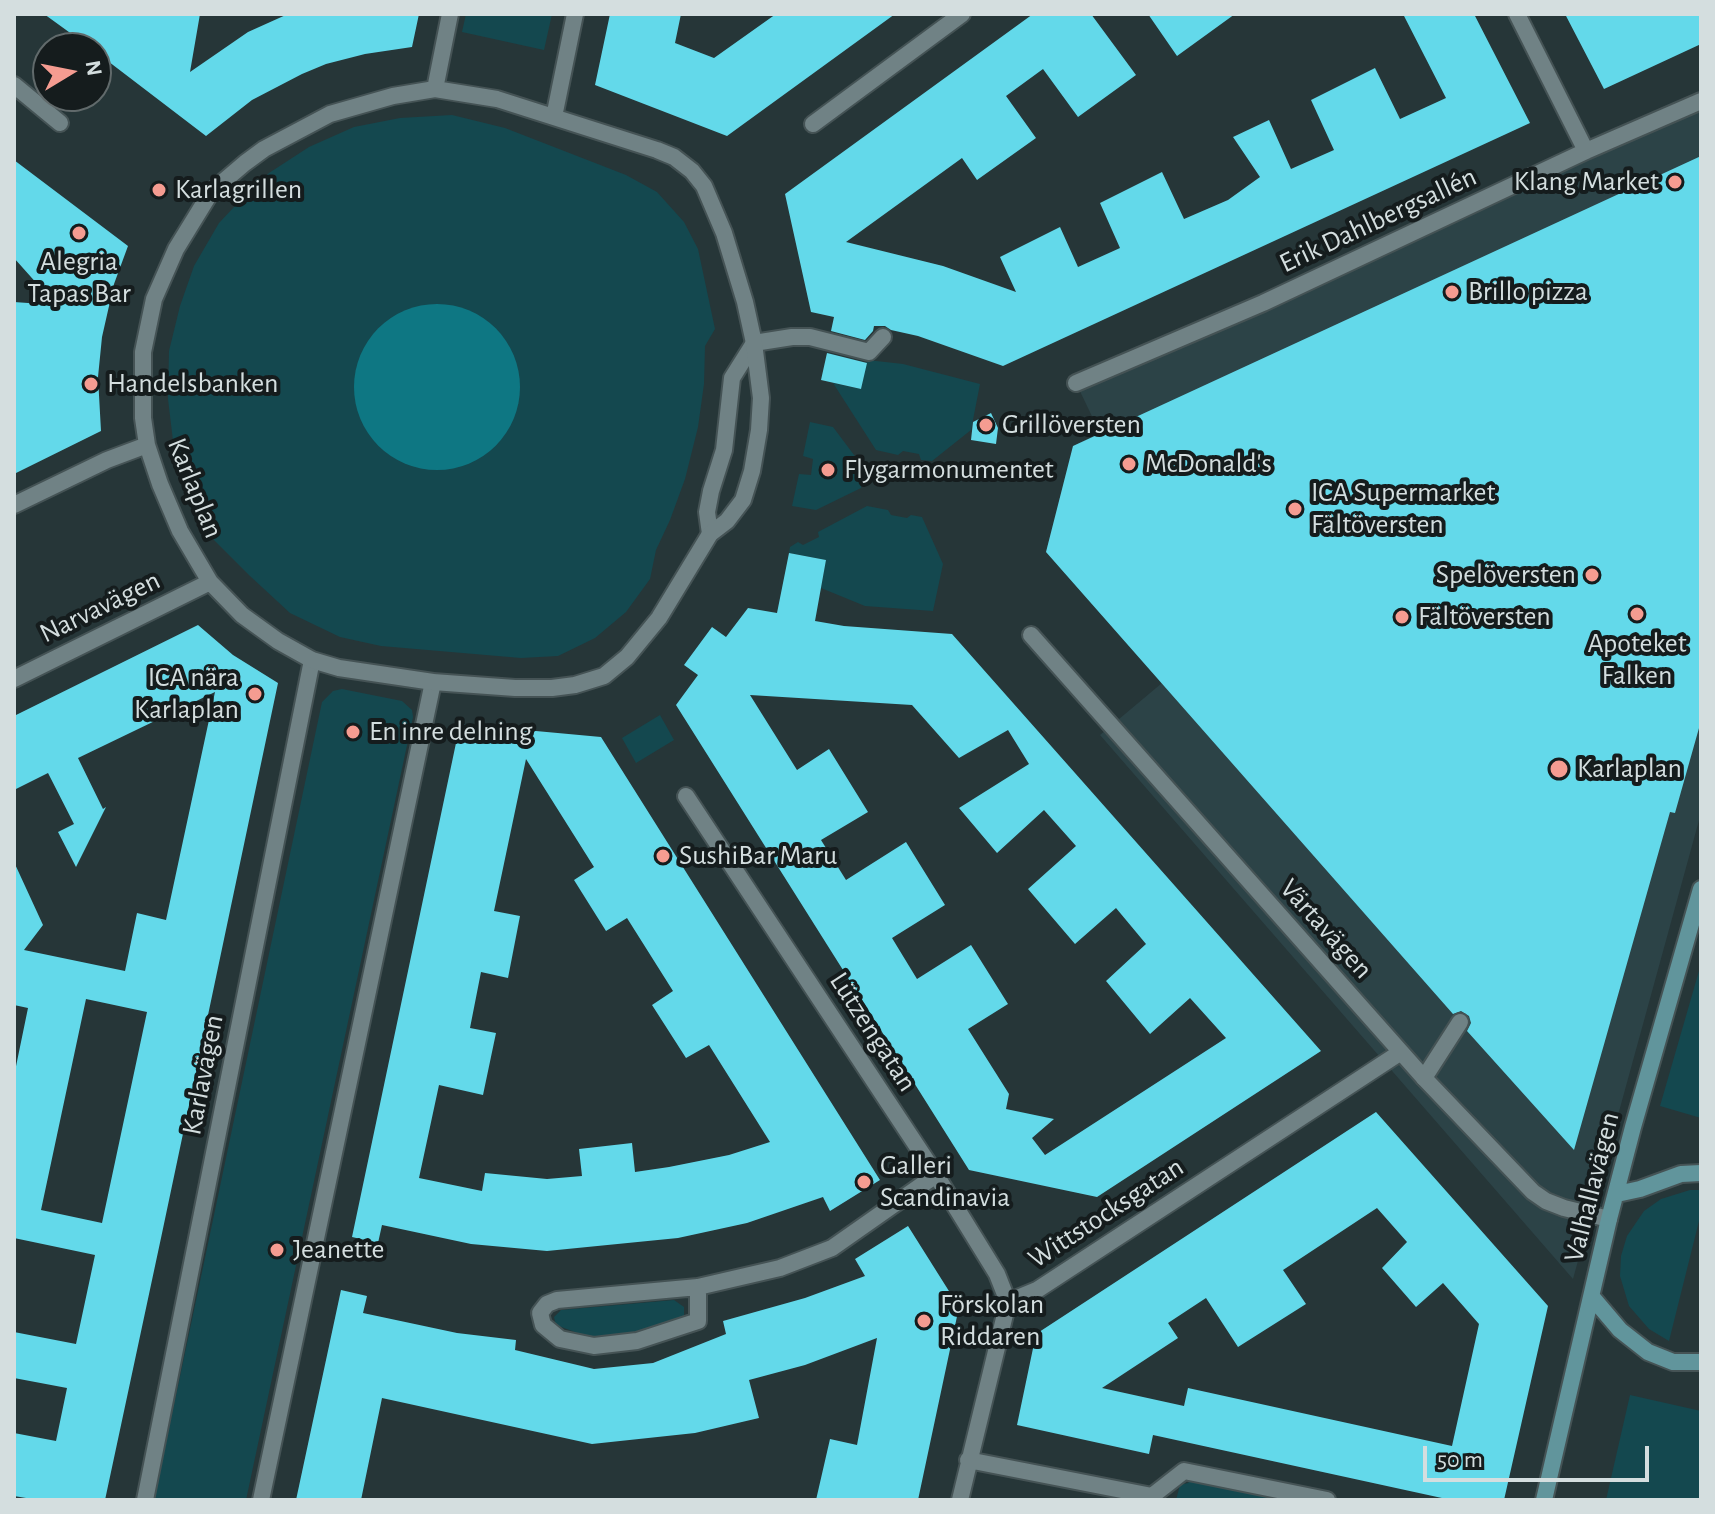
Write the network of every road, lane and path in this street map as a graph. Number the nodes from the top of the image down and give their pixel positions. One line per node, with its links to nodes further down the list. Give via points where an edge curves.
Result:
1 (450, 14): 6 (street)
2 (575, 14): 8 (street)
3 (962, 14): 10 (street)
4 (1517, 14): 11 (street)
5 (14, 85): 9 (street)
6 (435, 89): 8 (street, Karlaplan, via 497,99); 15 (street, Karlaplan, via 330,114 264,149 211,192 176,249 154,299 143,352)
7 (1701, 101): 11 (street, Erik Dahlbergsallén)
8 (554, 117): 13 (street, Karlaplan, via 657,150 692,171 724,233)
9 (60, 123)
10 (813, 124)
11 (1586, 151): 14 (street, Erik Dahlbergsallén, via 1263,303)
12 (883, 337): 13 (street, via 869,352 810,337)
13 (754, 343): 17 (street, via 732,378 724,450 707,512); 17 (street, Karlaplan, via 761,398 752,471 743,500)
14 (1076, 383)
15 (147, 445): 16 (street); 18 (street, Karlaplan, via 180,531)
16 (14, 505)
17 (710, 534): 22 (street, Karlaplan, via 659,618 604,676 552,688)
18 (210, 582): 20 (street, Karlaplan, via 242,615); 21 (street, Narvavägen)
19 (1031, 635): 26 (street, Värtavägen)
20 (312, 660): 22 (street, Karlaplan); 38 (street, Karlavägen)
21 (14, 679)
22 (433, 682): 39 (street)
23 (686, 796): 29 (street, Lützengatan)
24 (1701, 889): 30 (main road, Valhallavägen)
25 (1460, 1022): 27 (street)
26 (1401, 1052): 27 (street, Värtavägen); 34 (street, Wittstocksgatan, via 1037,1290)
27 (1424, 1078): 31 (street, Värtavägen, via 1533,1192 1564,1208)
28 (1701, 1173): 30 (main road)
29 (936, 1175): 32 (street, via 832,1248 780,1268); 34 (street, Lützengatan, via 997,1274)
30 (1617, 1194): 31 (main road, Valhallavägen)
31 (1609, 1219): 33 (main road, Valhallavägen)
32 (698, 1287): 32 (street, via 557,1300 540,1313 543,1325 560,1339 594,1346 637,1341 698,1321)
33 (1592, 1297): 35 (main road, via 1648,1352 1673,1362); 42 (main road, Valhallavägen)
34 (1008, 1302): 36 (street, Wittstocksgatan)
35 (1701, 1362)
36 (968, 1460): 37 (street); 40 (street, Wittstocksgatan)
37 (1153, 1498): 41 (street, via 1184,1471)
38 (145, 1500)
39 (261, 1500)
40 (960, 1500)
41 (1327, 1500)
42 (1544, 1500)

